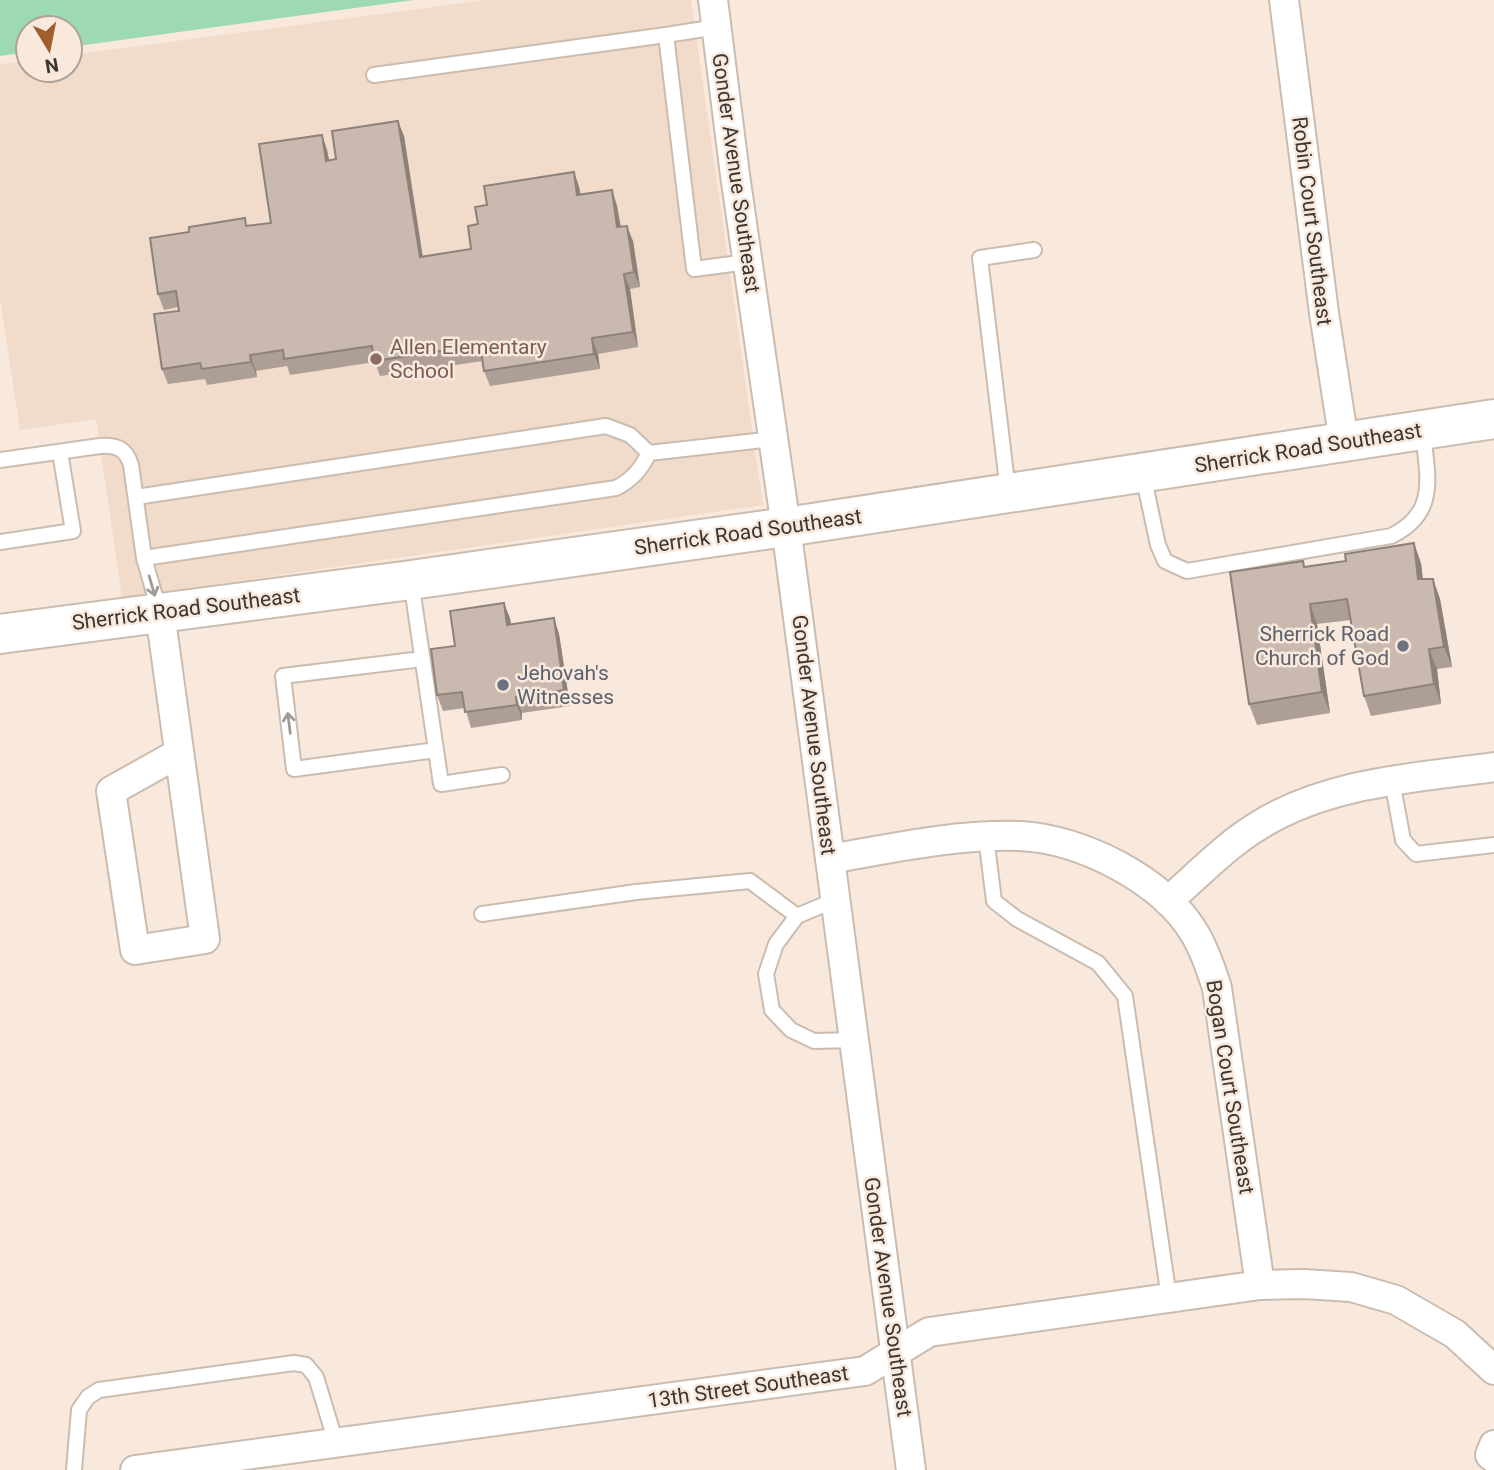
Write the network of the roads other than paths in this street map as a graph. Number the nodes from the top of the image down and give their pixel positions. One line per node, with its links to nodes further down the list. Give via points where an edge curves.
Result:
1 (1284, 0): 10 (street, Robin Court Southeast)
2 (715, 13): 3 (lane); 6 (street, Gonder Avenue Southeast)
3 (666, 35): 4 (lane); 6 (lane, via 694,268)
4 (373, 75)
5 (1034, 250): 15 (lane, via 980,258)
6 (747, 262): 9 (street, Gonder Avenue Southeast)
7 (1494, 419): 8 (street, Sherrick Road Southeast)
8 (1423, 430): 10 (street, Sherrick Road Southeast); 14 (lane, via 1428,491 1421,513 1406,529 1391,536 1187,571 1165,561)
9 (774, 439): 12 (lane); 17 (street, Gonder Avenue Southeast)
10 (1344, 442): 14 (street, Sherrick Road Southeast)
11 (60, 452): 13 (lane); 16 (lane, via 105,446 121,449 130,460); 18 (lane, via 73,531)
12 (649, 453): 16 (lane, via 630,435 607,426); 19 (lane, via 636,474 616,488)
13 (0, 460)
14 (1143, 473): 15 (street, Sherrick Road Southeast)
15 (1009, 493): 17 (street, Sherrick Road Southeast)
16 (136, 497): 19 (lane)
17 (786, 527): 20 (street, Sherrick Road Southeast); 31 (street, Gonder Avenue Southeast)
18 (0, 542)
19 (144, 558): 21 (lane, one-way to 21)
20 (411, 580): 21 (street, Sherrick Road Southeast); 23 (lane)
21 (160, 613): 22 (street, Sherrick Road Southeast); 25 (street)
22 (0, 634)
23 (422, 659): 24 (lane); 24 (lane, one-way to 23, via 294,769 284,676)
24 (436, 750): 27 (lane, via 441,784)
25 (179, 753): 25 (street, via 111,791 135,950 205,939)
26 (1494, 767): 28 (street)
27 (502, 775)
28 (1392, 781): 30 (lane, via 1403,840 1416,854); 33 (street, via 1315,798 1282,812 1238,841)
29 (986, 837): 31 (street, Bogan Court Southeast); 33 (street, Bogan Court Southeast, via 1020,836 1068,845 1132,873); 38 (lane, via 994,901 1017,919 1098,963 1125,996)
30 (1494, 845)
31 (830, 859): 32 (street, Gonder Avenue Southeast)
32 (835, 900): 35 (lane); 36 (street, Gonder Avenue Southeast)
33 (1168, 901): 37 (street, Bogan Court Southeast, via 1195,933 1217,988)
34 (482, 914): 35 (lane, via 750,881)
35 (797, 916): 36 (lane, via 776,944 765,974 772,1010 791,1030 814,1041)
36 (853, 1041): 39 (street, Gonder Avenue Southeast)
37 (1260, 1285): 38 (street, 13th Street Southeast); 40 (street, 13th Street Southeast, via 1351,1287 1396,1300 1455,1334)
38 (1168, 1298): 39 (street, 13th Street Southeast, via 929,1332)
39 (895, 1354): 41 (street, 13th Street Southeast, via 865,1371); 47 (street, Gonder Avenue Southeast)
40 (1494, 1370)
41 (337, 1443): 44 (street, 13th Street Southeast); 45 (lane, via 316,1377 306,1365 293,1363 99,1390 79,1409)
42 (1494, 1445): 43 (street, via 1490,1455)
43 (1494, 1458)
44 (242, 1463): 46 (street, 13th Street Southeast)
45 (74, 1470)
46 (135, 1470)
47 (911, 1470)

